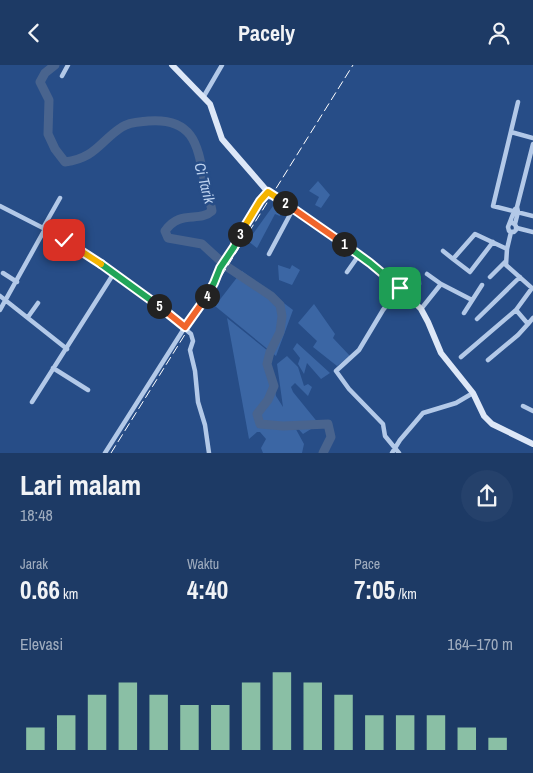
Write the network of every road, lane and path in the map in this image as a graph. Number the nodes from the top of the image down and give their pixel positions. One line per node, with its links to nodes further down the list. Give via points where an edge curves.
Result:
1 (68, 65): 4 (street)
2 (172, 65): 5 (main road)
3 (222, 65): 5 (street)
4 (62, 76)
5 (204, 96): 10 (main road, via 222,139)
6 (518, 102): 7 (street)
7 (511, 132): 8 (street); 14 (street, via 492,204)
8 (533, 138)
9 (533, 144): 14 (street)
10 (268, 192): 13 (main road); 50 (street, via 252,213 214,283)
11 (60, 198): 17 (street)
12 (0, 206): 17 (street)
13 (293, 209): 23 (street); 24 (main road)
14 (516, 210): 15 (street); 16 (street)
15 (533, 216)
16 (514, 225): 18 (street, via 515,231); 18 (street, via 508,228); 19 (street)
17 (44, 229): 29 (street); 33 (street)
18 (511, 232): 21 (street)
19 (533, 232)
20 (493, 243): 21 (street); 25 (street, via 474,234); 25 (street, via 470,273)
21 (506, 249): 26 (street)
22 (443, 251): 25 (street)
23 (269, 253)
24 (359, 255): 27 (street); 36 (main road)
25 (452, 259)
26 (505, 262): 31 (street); 32 (street)
27 (347, 272)
28 (3, 273): 33 (street)
29 (114, 273): 50 (street); 51 (street)
30 (427, 273): 34 (street)
31 (490, 277)
32 (520, 277): 37 (street); 48 (street)
33 (17, 282): 40 (street)
34 (441, 284): 39 (street); 42 (street)
35 (482, 285): 39 (street)
36 (400, 288): 42 (main road); 61 (street, via 359,350 336,371 383,424 385,436)
37 (533, 288): 44 (street)
38 (0, 296): 40 (street)
39 (472, 300): 45 (street)
40 (6, 301): 43 (street); 46 (street)
41 (38, 303): 46 (street)
42 (421, 309): 53 (main road)
43 (0, 310)
44 (516, 310): 49 (street); 53 (street)
45 (464, 313)
46 (28, 317): 51 (street)
47 (533, 318): 49 (street)
48 (477, 319)
49 (528, 324): 52 (street)
50 (185, 327): 62 (street); 63 (street, via 193,339 190,350)
51 (67, 349): 54 (street)
52 (488, 360)
53 (450, 365): 56 (main road)
54 (53, 368): 55 (street); 57 (street)
55 (88, 390)
56 (473, 393): 60 (main road, via 492,424); 61 (street, via 456,403 423,413)
57 (32, 402)
58 (523, 406): 59 (street)
59 (533, 411)
60 (533, 444)
61 (395, 447): 64 (street); 65 (street)
62 (105, 453)
63 (209, 453)
64 (392, 453)
65 (399, 453)

